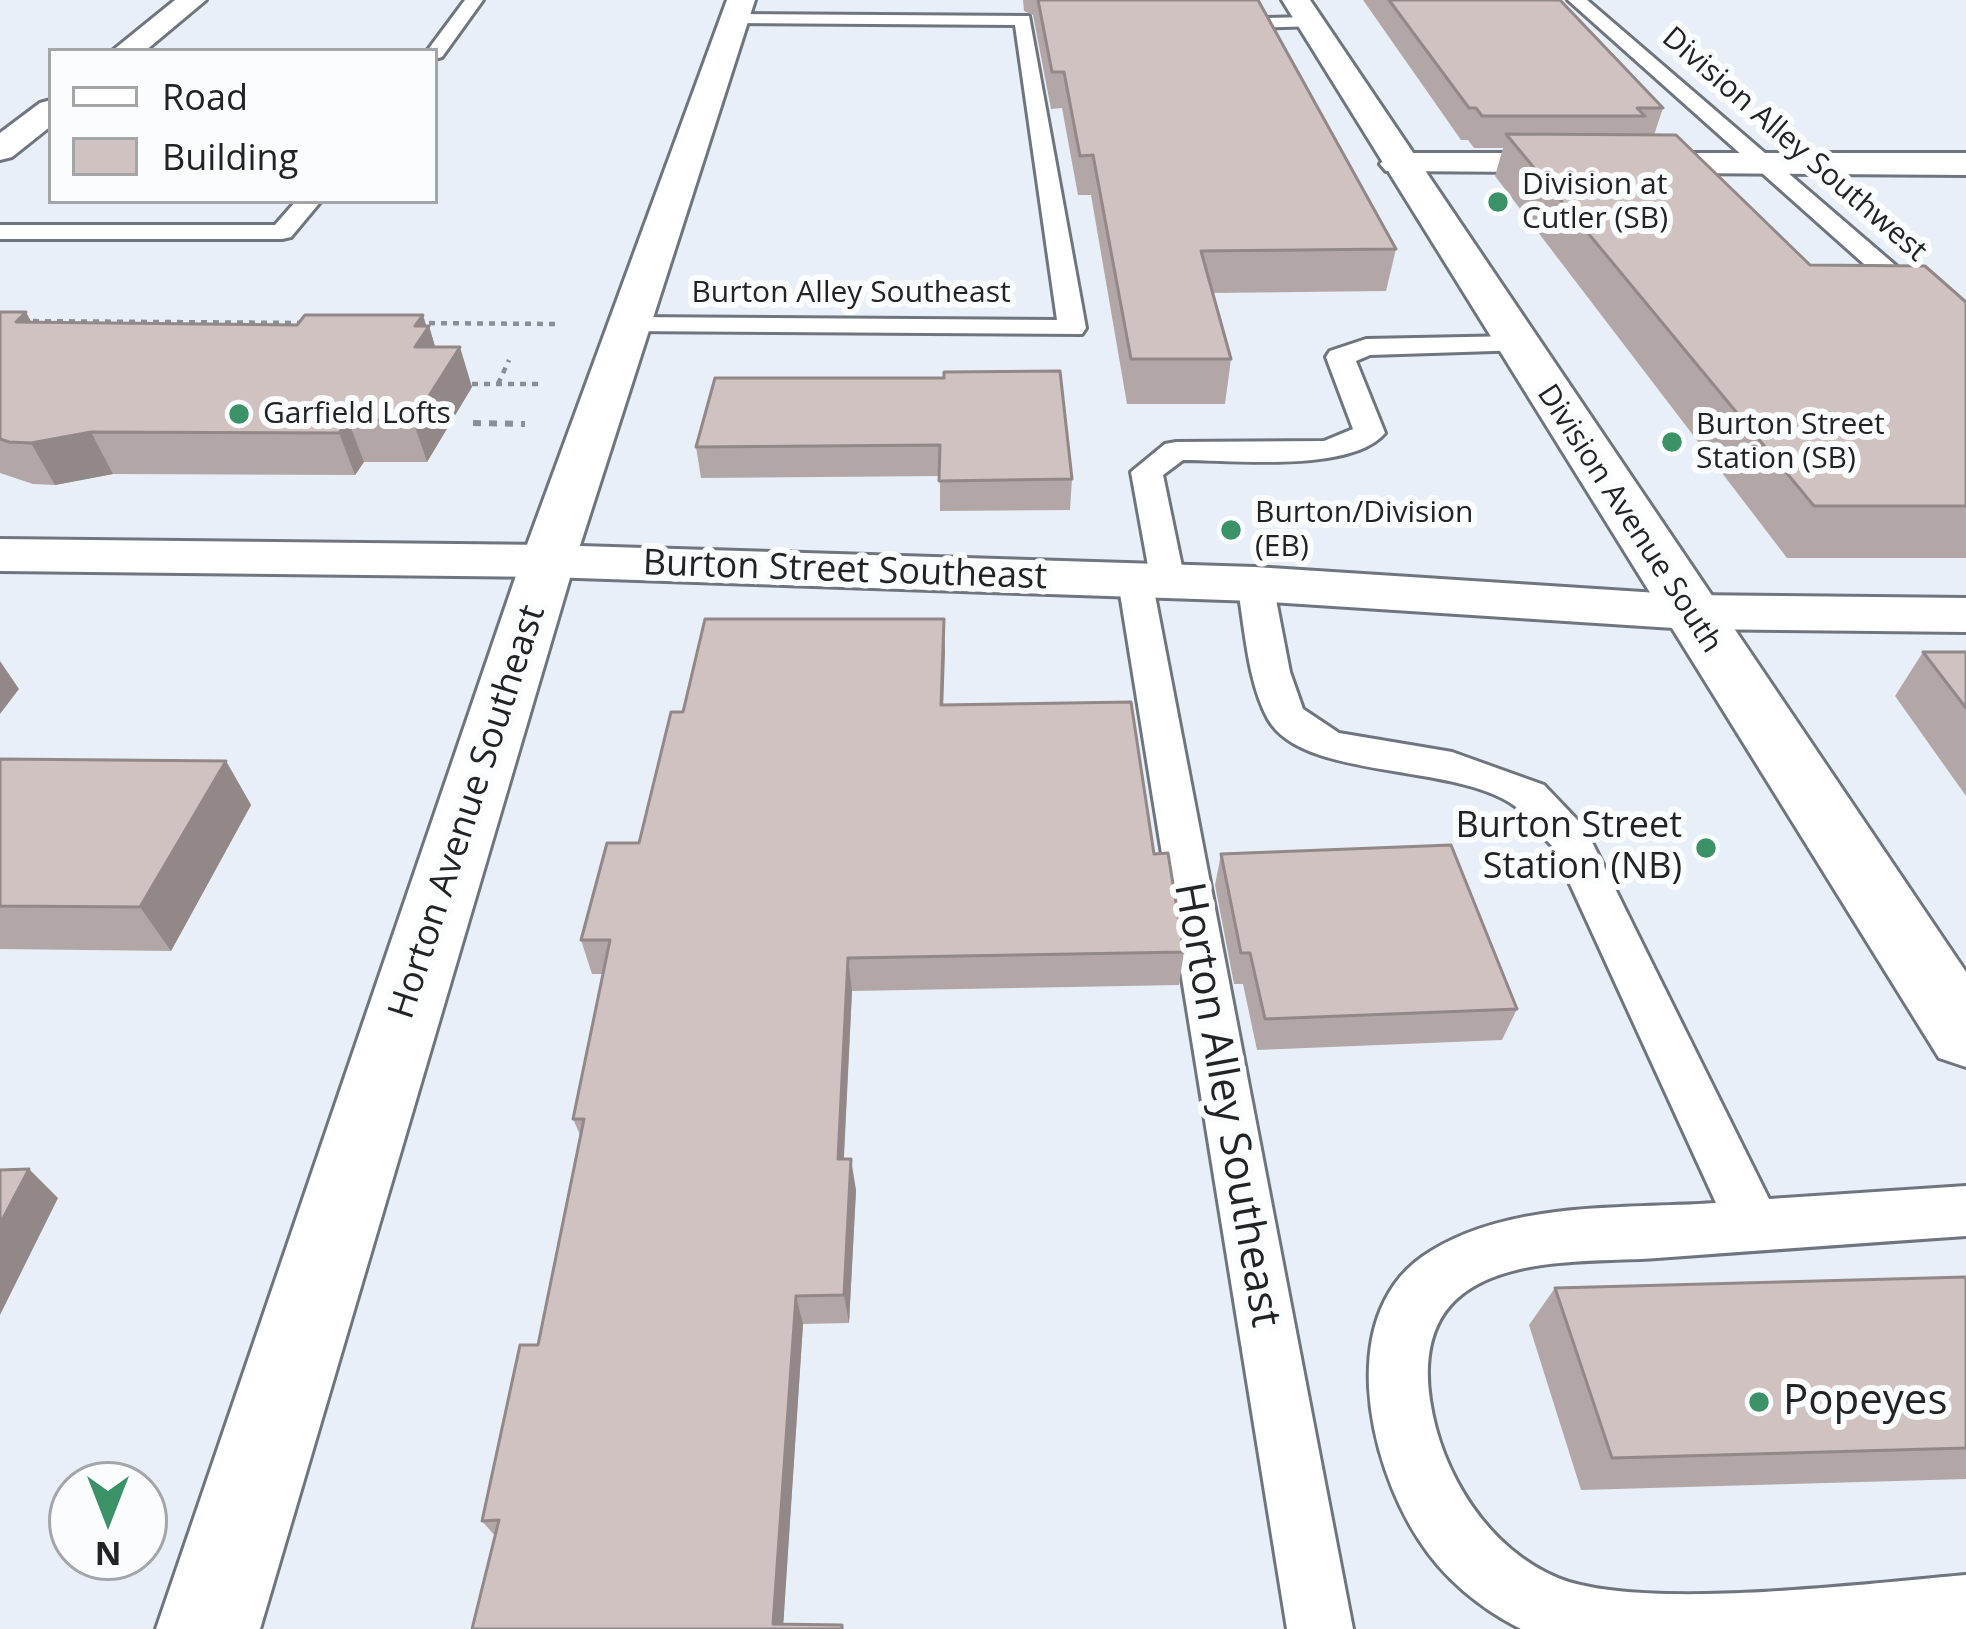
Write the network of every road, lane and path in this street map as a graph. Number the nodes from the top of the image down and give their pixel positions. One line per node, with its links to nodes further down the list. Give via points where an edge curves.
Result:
1 (192, 0): 7 (main road)
2 (474, 0): 8 (lane)
3 (1577, 0): 12 (lane, Division Alley Southwest)
4 (738, 9): 23 (main road, Horton Avenue Southeast); 23 (lane, Burton Alley Southeast, via 1022,20 1072,328)
5 (1304, 11): 6 (lane); 11 (main road, Division Avenue South)
6 (1190, 24)
7 (131, 48)
8 (438, 49)
9 (48, 112): 10 (main road)
10 (0, 150)
11 (1398, 164): 12 (main road); 28 (main road, Division Avenue South)
12 (1766, 164): 13 (main road); 27 (lane, Division Alley Southwest)
13 (1966, 164)
14 (306, 204): 15 (lane, via 282,232)
15 (0, 232)
16 (0, 321): 17 (path)
17 (178, 322): 18 (path); 25 (path)
18 (224, 322): 19 (path); 26 (path)
19 (270, 323): 20 (path); 24 (path)
20 (317, 323)
21 (410, 323): 22 (path)
22 (572, 324)
23 (629, 325): 37 (main road, Horton Avenue Southeast)
24 (264, 330)
25 (171, 331)
26 (214, 333)
27 (1966, 341): 29 (lane, Division Alley Southwest)
28 (1515, 344): 38 (lane, Horton Alley Southeast, via 1366,347 1340,357 1370,433 1328,450 1176,451 1147,472); 40 (main road, Division Avenue South)
29 (1966, 357)
30 (509, 359): 32 (path)
31 (453, 384): 32 (path)
32 (498, 384): 33 (path)
33 (548, 385)
34 (473, 423): 35 (path)
35 (533, 424)
36 (0, 555): 37 (main road, Burton Street Southeast)
37 (548, 561): 38 (main road, Burton Street Southeast); 46 (main road, Horton Avenue Southeast)
38 (1151, 581): 39 (main road, Burton Street Southeast); 47 (lane, Horton Alley Southeast)
39 (1255, 584): 40 (main road, Burton Street Southeast); 44 (lane, via 1286,716 1328,746 1452,766 1528,795 1570,838)
40 (1689, 612): 41 (main road, Burton Street Southeast); 42 (main road, Division Avenue South)
41 (1966, 615)
42 (1966, 1035)
43 (1966, 1210): 44 (lane)
44 (1754, 1226): 45 (lane, via 1541,1240 1474,1256 1425,1291 1409,1316 1397,1383 1435,1508 1503,1578 1544,1606 1617,1627)
45 (1966, 1608)
46 (208, 1629)
47 (1321, 1629)

